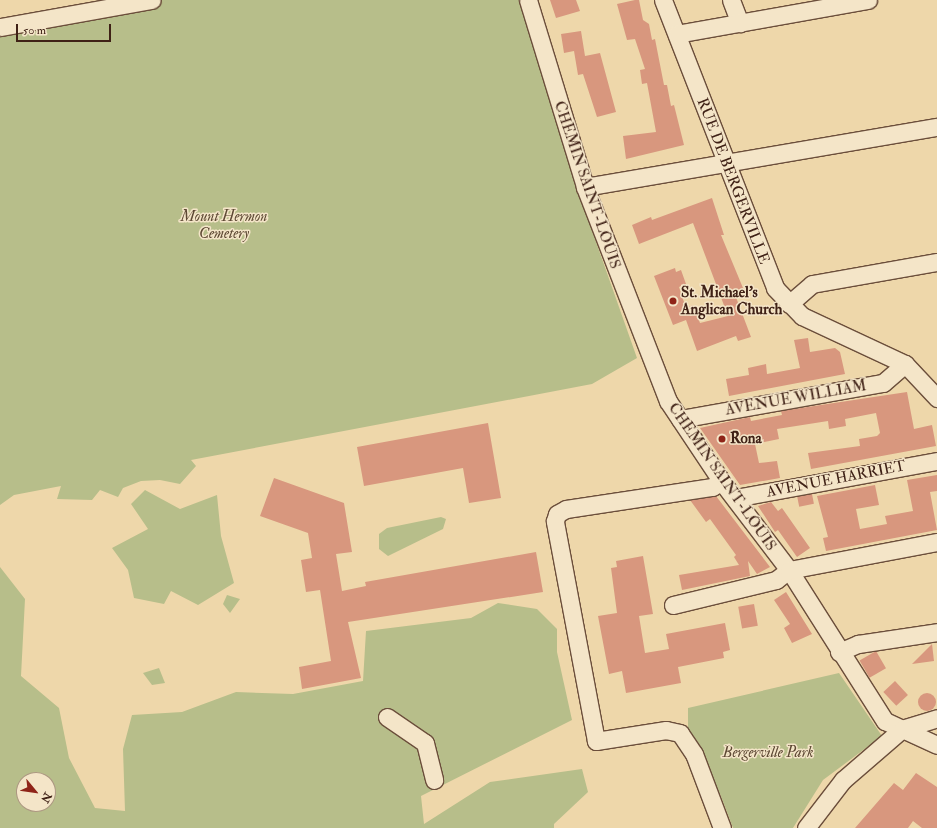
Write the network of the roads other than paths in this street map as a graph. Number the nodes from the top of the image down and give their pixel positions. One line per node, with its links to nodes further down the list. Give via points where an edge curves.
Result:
1 (152, 0): 7 (street)
2 (528, 0): 11 (street, CHEMIN SAINT-LOUIS)
3 (663, 0): 8 (street, RUE DE BERGERVILLE)
4 (731, 0): 6 (street)
5 (868, 0): 6 (street)
6 (740, 23): 8 (street)
7 (0, 27)
8 (676, 34): 10 (street, RUE DE BERGERVILLE)
9 (937, 126): 10 (street)
10 (726, 162): 11 (street); 13 (street, RUE DE BERGERVILLE, via 768,275)
11 (584, 186): 16 (street, CHEMIN SAINT-LOUIS, via 654,372)
12 (937, 262): 13 (street, via 812,284)
13 (788, 304): 14 (street, RUE DE BERGERVILLE, via 802,316)
14 (905, 364): 15 (street, RUE DE BERGERVILLE); 16 (street, AVENUE WILLIAM, via 883,383)
15 (937, 398)
16 (680, 419): 18 (street, CHEMIN SAINT-LOUIS)
17 (937, 461): 19 (street, AVENUE HARRIET)
18 (722, 482): 19 (street, CHEMIN SAINT-LOUIS); 30 (street, via 704,489 566,509 557,514 555,531 596,741 666,730 680,733 694,754)
19 (735, 498): 21 (street, CHEMIN SAINT-LOUIS)
20 (937, 542): 21 (street)
21 (789, 570): 22 (street, via 776,580); 24 (street, CHEMIN SAINT-LOUIS)
22 (673, 605)
23 (937, 632): 24 (street, via 858,644)
24 (839, 652): 27 (street, CHEMIN SAINT-LOUIS, via 885,721)
25 (387, 717): 29 (street, via 425,743)
26 (937, 718): 27 (street)
27 (902, 728): 28 (street, CHEMIN SAINT-LOUIS); 31 (street, via 843,780)
28 (937, 745)
29 (434, 780)
30 (722, 828)
31 (806, 828)

